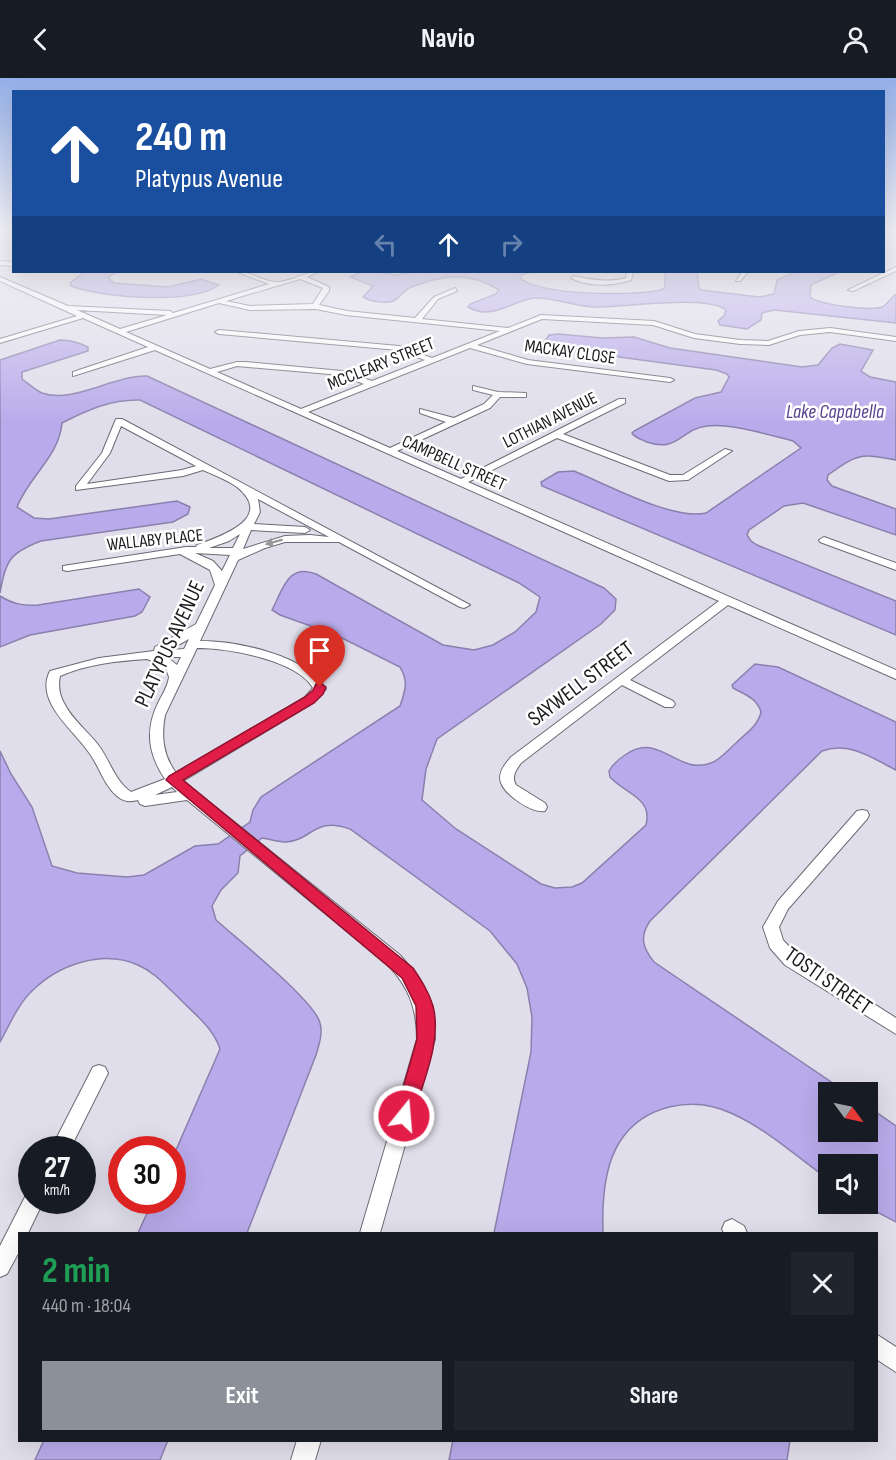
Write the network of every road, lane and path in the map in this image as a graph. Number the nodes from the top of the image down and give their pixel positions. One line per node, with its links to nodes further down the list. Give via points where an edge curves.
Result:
1 (34, 294): 7 (street, CAMPBELL STREET)
2 (240, 294): 5 (street)
3 (323, 294): 6 (street)
4 (444, 294): 10 (street, via 436,298)
5 (218, 301): 6 (street, via 231,307); 8 (street)
6 (314, 307): 10 (street)
7 (64, 308): 8 (street); 9 (street, CAMPBELL STREET)
8 (178, 314): 12 (street)
9 (84, 316): 12 (street, CAMPBELL STREET); 15 (street)
10 (417, 320): 11 (street)
11 (507, 329): 14 (street, MCCLEARY STREET, via 541,317 667,323 694,336 755,343 783,340 813,330); 17 (street, MCCLEARY STREET)
12 (118, 332): 16 (street, CAMPBELL STREET)
13 (219, 333): 21 (street, via 399,348)
14 (896, 339)
15 (0, 341)
16 (142, 342): 18 (street, CAMPBELL STREET); 19 (street)
17 (468, 345): 21 (street, MCCLEARY STREET); 24 (street, MACKAY CLOSE, via 527,362)
18 (154, 348): 19 (street); 20 (street, CAMPBELL STREET)
19 (135, 354): 20 (street); 23 (street)
20 (168, 354): 22 (street, CAMPBELL STREET)
21 (431, 360): 25 (street, MCCLEARY STREET)
22 (209, 372): 25 (street, via 246,364 342,373); 31 (street, CAMPBELL STREET)
23 (76, 374)
24 (670, 380)
25 (371, 384): 31 (street, MCCLEARY STREET)
26 (476, 388): 27 (street)
27 (498, 394): 28 (street); 32 (street, via 487,406)
28 (523, 395)
29 (622, 401): 34 (street, LOTHIAN AVENUE)
30 (423, 411): 32 (street)
31 (299, 413): 37 (street, CAMPBELL STREET)
32 (453, 421): 37 (street)
33 (144, 435): 35 (street, via 127,434); 35 (street, via 119,421); 38 (street)
34 (558, 435): 36 (street, via 678,479); 45 (street, LOTHIAN AVENUE)
35 (112, 440): 40 (street)
36 (728, 451)
37 (388, 452): 45 (street, CAMPBELL STREET)
38 (182, 455): 39 (street); 42 (street, via 182,466)
39 (202, 467): 41 (street); 43 (street)
40 (94, 469): 44 (street, via 101,478); 44 (street, via 79,488)
41 (175, 474): 42 (street); 43 (street)
42 (161, 476): 44 (street)
43 (225, 479): 46 (street)
44 (120, 481)
45 (460, 483): 57 (street, CAMPBELL STREET)
46 (242, 488): 47 (street, PLATYPUS AVENUE, via 255,501 256,509); 48 (street)
47 (247, 525): 48 (street); 51 (street, via 222,540); 52 (street, PLATYPUS AVENUE)
48 (330, 534): 50 (street)
49 (824, 540): 54 (street)
50 (352, 546): 52 (street, one-way to 52, via 297,538); 58 (street)
51 (184, 550): 52 (street, WALLABY PLACE); 53 (street, WALLABY PLACE)
52 (241, 552): 56 (street, PLATYPUS AVENUE)
53 (160, 554): 55 (street, WALLABY PLACE); 56 (street, via 184,554 206,561 218,574)
54 (896, 567)
55 (67, 568)
56 (220, 585): 59 (street, PLATYPUS AVENUE)
57 (727, 600): 63 (street, CAMPBELL STREET); 64 (street, SAYWELL STREET)
58 (464, 605)
59 (200, 628): 60 (street); 61 (street, PLATYPUS AVENUE); 62 (street)
60 (232, 647): 61 (street); 68 (street, via 292,666 315,680 320,689 309,700)
61 (191, 649): 62 (street); 65 (street, PLATYPUS AVENUE)
62 (145, 655): 65 (street, via 170,664); 67 (street, via 55,672 53,677 60,705)
63 (896, 675)
64 (621, 680): 66 (street); 70 (street, SAYWELL STREET, via 507,770 506,782 513,790)
65 (175, 683): 68 (street, PLATYPUS AVENUE, via 159,715 155,740 159,759)
66 (669, 704)
67 (110, 778): 68 (street, via 125,795 133,797 148,794); 69 (street, via 129,804)
68 (173, 780): 69 (street, PLATYPUS AVENUE)
69 (189, 795): 76 (street, PLATYPUS AVENUE, via 394,960 418,990 424,1006 426,1039)
70 (540, 807)
71 (862, 815): 72 (street, TOSTI STREET, via 783,905 771,927 776,943 791,960)
72 (896, 1027)
73 (99, 1072): 74 (street)
74 (67, 1136)
75 (27, 1214): 77 (street)
76 (370, 1232)
77 (0, 1267)
78 (878, 1347): 79 (street)
79 (896, 1361)
80 (308, 1442): 81 (street)
81 (303, 1460)

